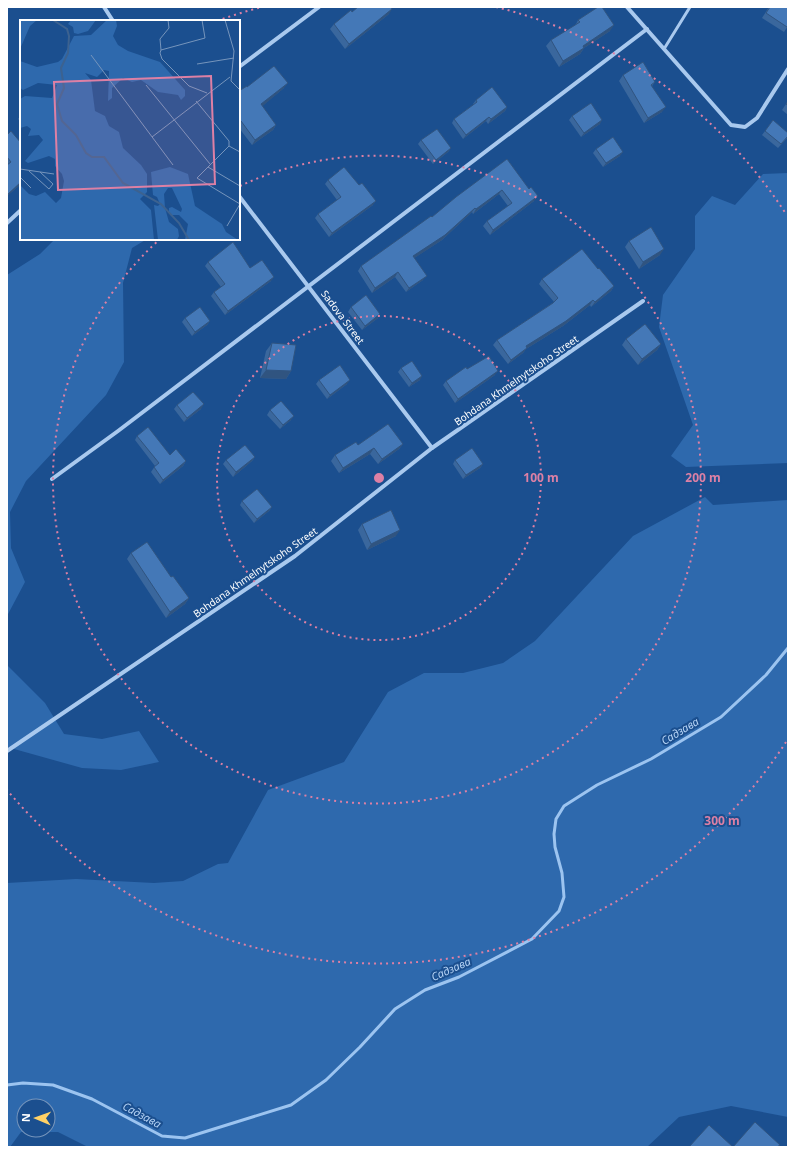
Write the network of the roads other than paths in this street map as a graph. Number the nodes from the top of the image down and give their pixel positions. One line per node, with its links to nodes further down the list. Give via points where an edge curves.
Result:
1 (104, 7): 5 (street)
2 (319, 7): 8 (street)
3 (627, 7): 6 (street)
4 (690, 7): 7 (lane)
5 (112, 20)
6 (646, 29): 7 (street); 13 (street)
7 (664, 49): 9 (street, via 731,125 745,127 757,118)
8 (240, 66)
9 (788, 69)
10 (240, 197): 13 (street, Sadova Street)
11 (20, 211): 12 (street)
12 (7, 223)
13 (308, 285): 15 (street, Sadova Street); 16 (street)
14 (644, 301): 15 (street, Bohdana Khmelnytskoho Street)
15 (432, 448): 17 (street, Bohdana Khmelnytskoho Street, via 295,556)
16 (52, 479)
17 (7, 751)

